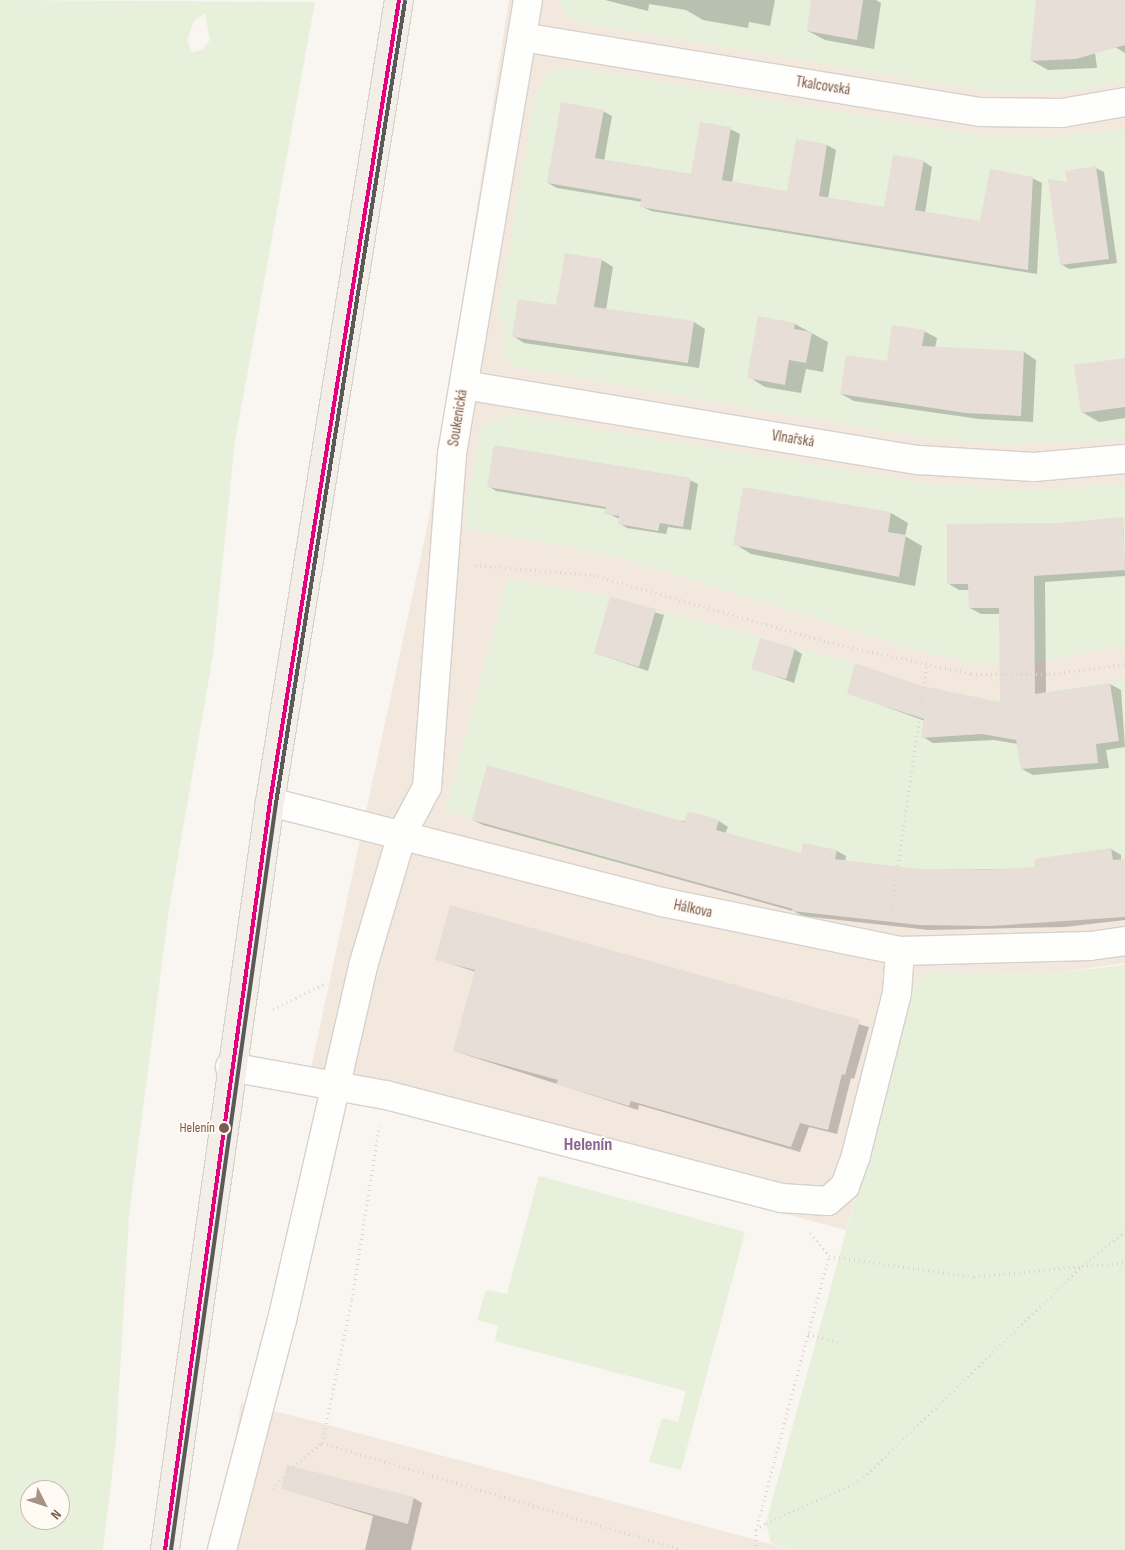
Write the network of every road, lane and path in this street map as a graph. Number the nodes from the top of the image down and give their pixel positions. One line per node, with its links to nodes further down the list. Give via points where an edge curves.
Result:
1 (399, 0): 10 (main road)
2 (528, 0): 3 (street, Soukenická)
3 (522, 37): 4 (street, Tkalcovská, via 980,112 1062,113); 5 (street, Soukenická)
4 (1125, 102)
5 (464, 385): 6 (street, Vlnařská, via 920,460 1034,467); 7 (street, Soukenická, via 452,454)
6 (1125, 459)
7 (444, 562): 8 (path, via 594,575 828,642); 11 (street, Soukenická, via 427,787)
8 (927, 664): 9 (path, via 971,674 1001,675 1049,674); 13 (path)
9 (1125, 664)
10 (270, 802): 11 (street, Hálkova); 15 (main road)
11 (402, 834): 13 (street, Hálkova, via 662,902); 14 (street, Soukenická)
12 (1125, 941): 13 (street, Hálkova, via 1090,946)
13 (892, 949): 19 (street, via 897,993 845,1186 828,1201)
14 (363, 966): 15 (path); 17 (street, Soukenická)
15 (237, 1027): 16 (main road)
16 (230, 1067): 17 (street); 29 (main road)
17 (333, 1087): 18 (street); 30 (street, Soukenická, via 282,1320)
18 (386, 1095): 19 (street); 26 (path, via 352,1299)
19 (781, 1198): 21 (path)
20 (1125, 1232): 23 (path)
21 (829, 1256): 23 (path, via 974,1277); 24 (path)
22 (1125, 1263): 23 (path)
23 (1082, 1266): 28 (path, via 860,1481)
24 (808, 1334): 25 (path); 28 (path)
25 (838, 1342)
26 (322, 1443): 27 (path, via 285,1474); 31 (path)
27 (267, 1496)
28 (756, 1530): 32 (path)
29 (165, 1550)
30 (222, 1550)
31 (684, 1550)
32 (756, 1550)

